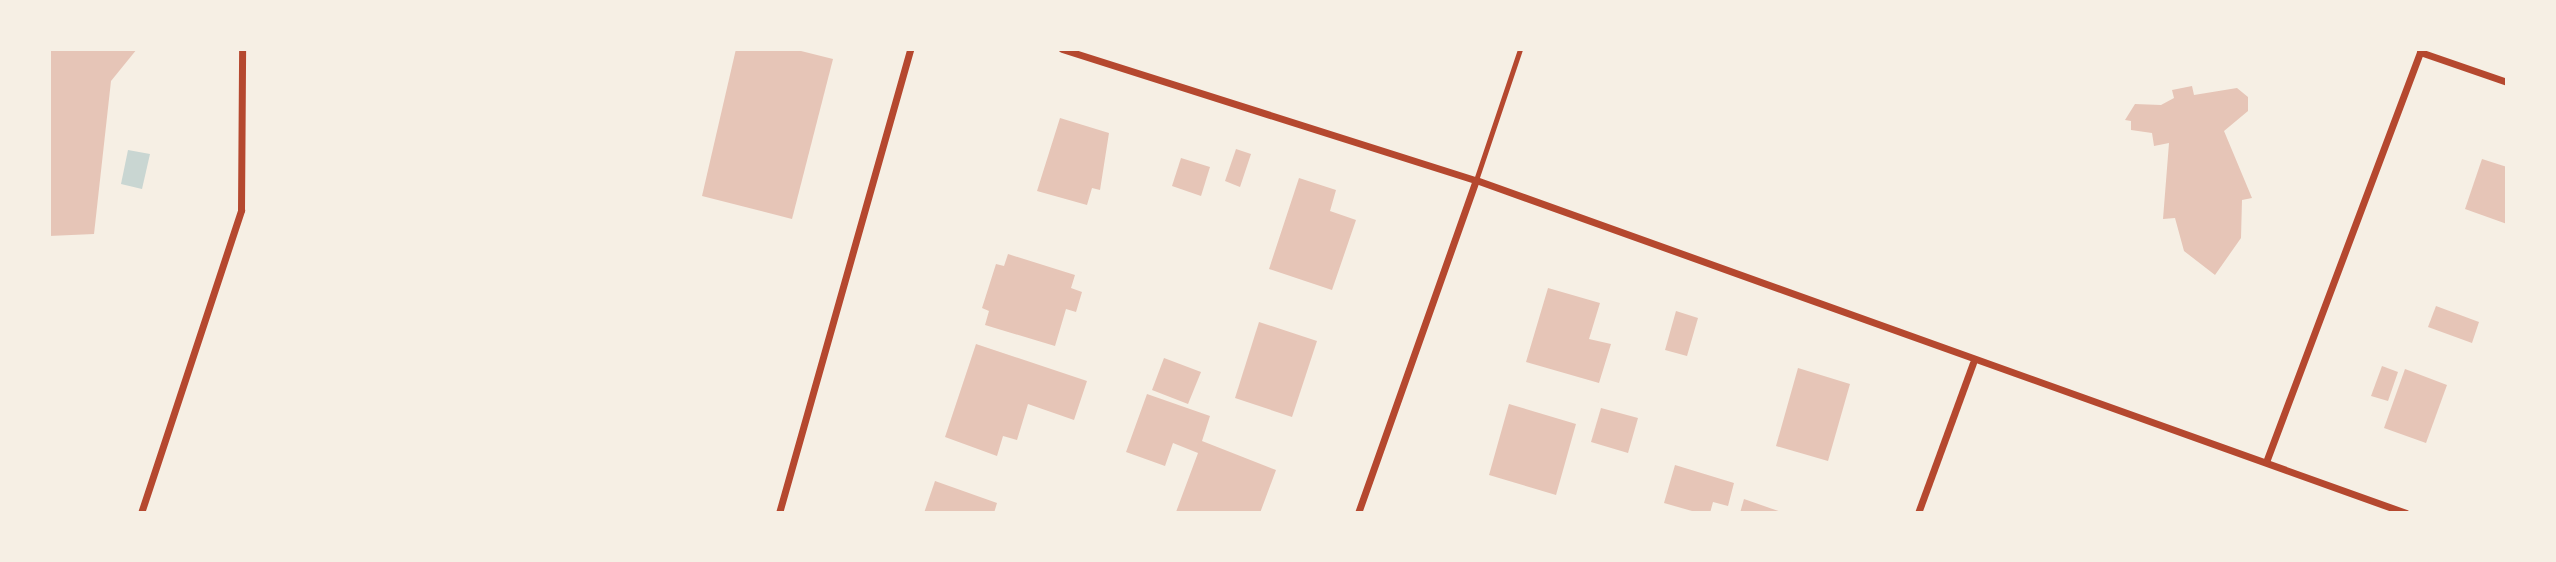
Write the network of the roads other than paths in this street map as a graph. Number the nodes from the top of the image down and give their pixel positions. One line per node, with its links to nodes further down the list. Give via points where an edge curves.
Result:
1 (243, 49): 10 (street, via 241,210)
2 (910, 49): 11 (street)
3 (1062, 49): 7 (street)
4 (1520, 49): 7 (lane)
5 (2421, 50): 6 (street); 9 (street)
6 (2507, 82)
7 (1476, 180): 8 (street); 12 (street)
8 (1973, 363): 9 (street); 13 (street)
9 (2266, 462): 14 (street)
10 (141, 513)
11 (779, 513)
12 (1358, 513)
13 (1918, 513)
14 (2406, 513)

